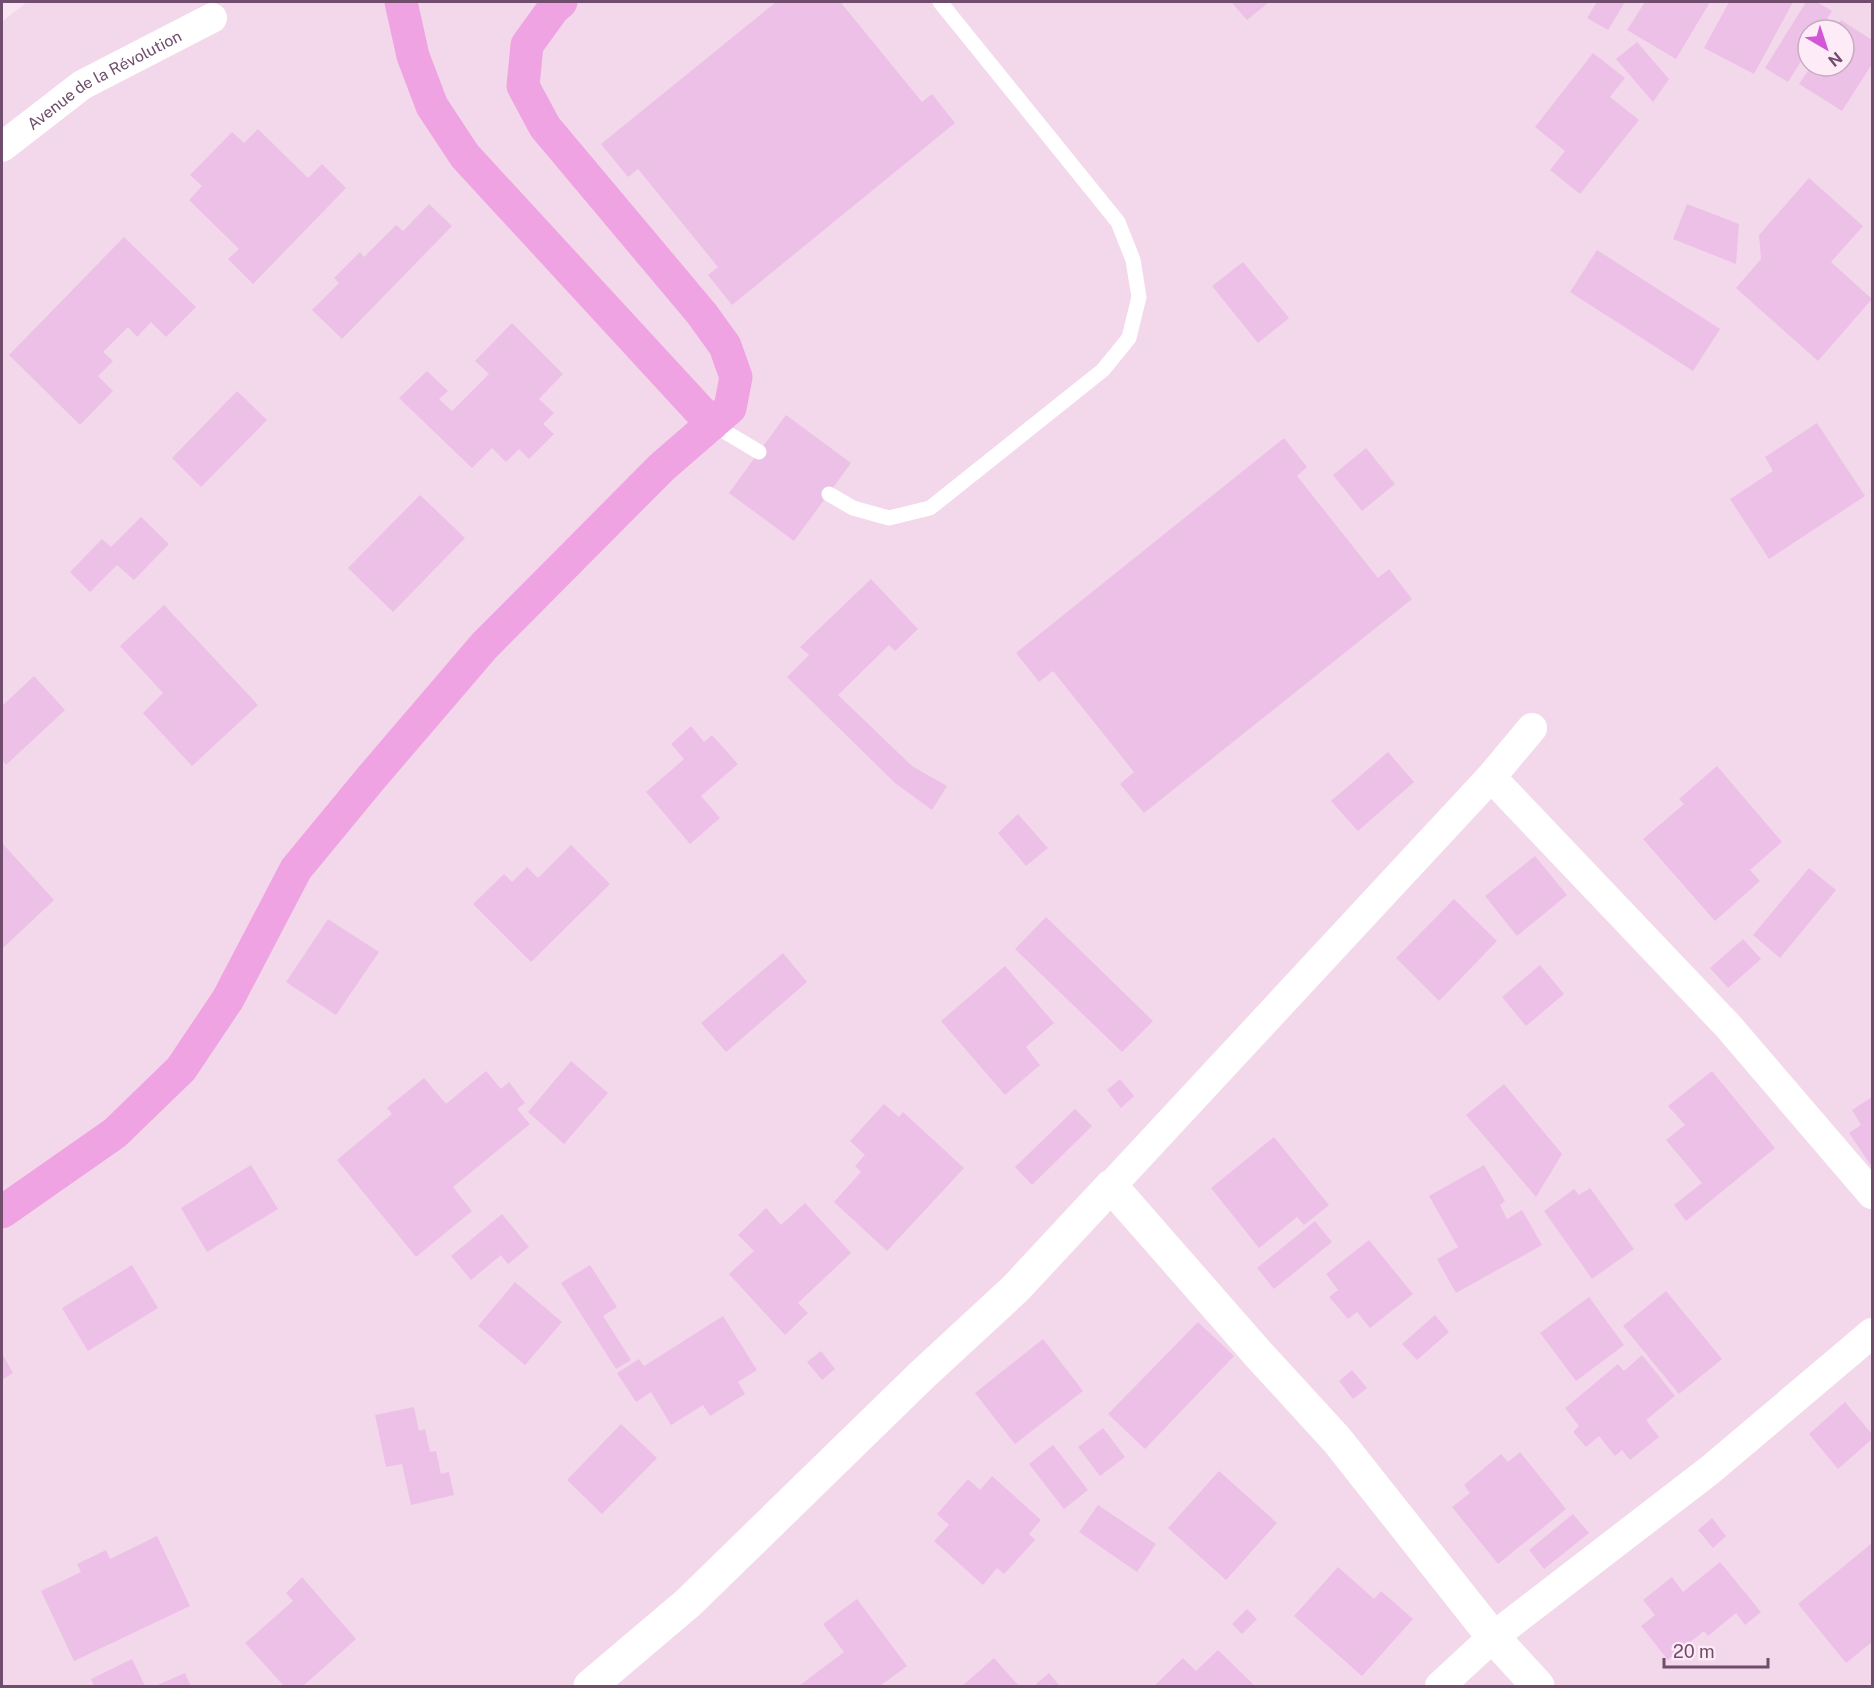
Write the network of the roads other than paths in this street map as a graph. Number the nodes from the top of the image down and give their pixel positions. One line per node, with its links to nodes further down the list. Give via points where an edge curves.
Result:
1 (401, 2): 6 (highway, via 413,56 432,106 465,156)
2 (561, 2): 6 (highway, via 527,45 523,86 545,127 725,346 736,377 730,408)
3 (940, 2): 8 (lane, via 1118,222 1132,260 1139,297 1129,338 1103,370 930,508 889,518 853,508)
4 (212, 18): 5 (street, Avenue de la Révolution, via 82,85)
5 (2, 147)
6 (712, 424): 7 (lane); 13 (highway, via 662,467 484,646 371,777 296,869 228,999 181,1069 115,1133)
7 (759, 452)
8 (829, 494)
9 (1532, 728): 10 (street)
10 (1491, 777): 11 (street); 12 (street, via 1728,1026)
11 (1111, 1186): 15 (street, via 1337,1440); 16 (street, via 1016,1288 688,1603)
12 (1872, 1194)
13 (2, 1212)
14 (1872, 1333): 15 (street, via 1710,1470)
15 (1493, 1636): 17 (street); 18 (street)
16 (590, 1686)
17 (1440, 1686)
18 (1538, 1686)

